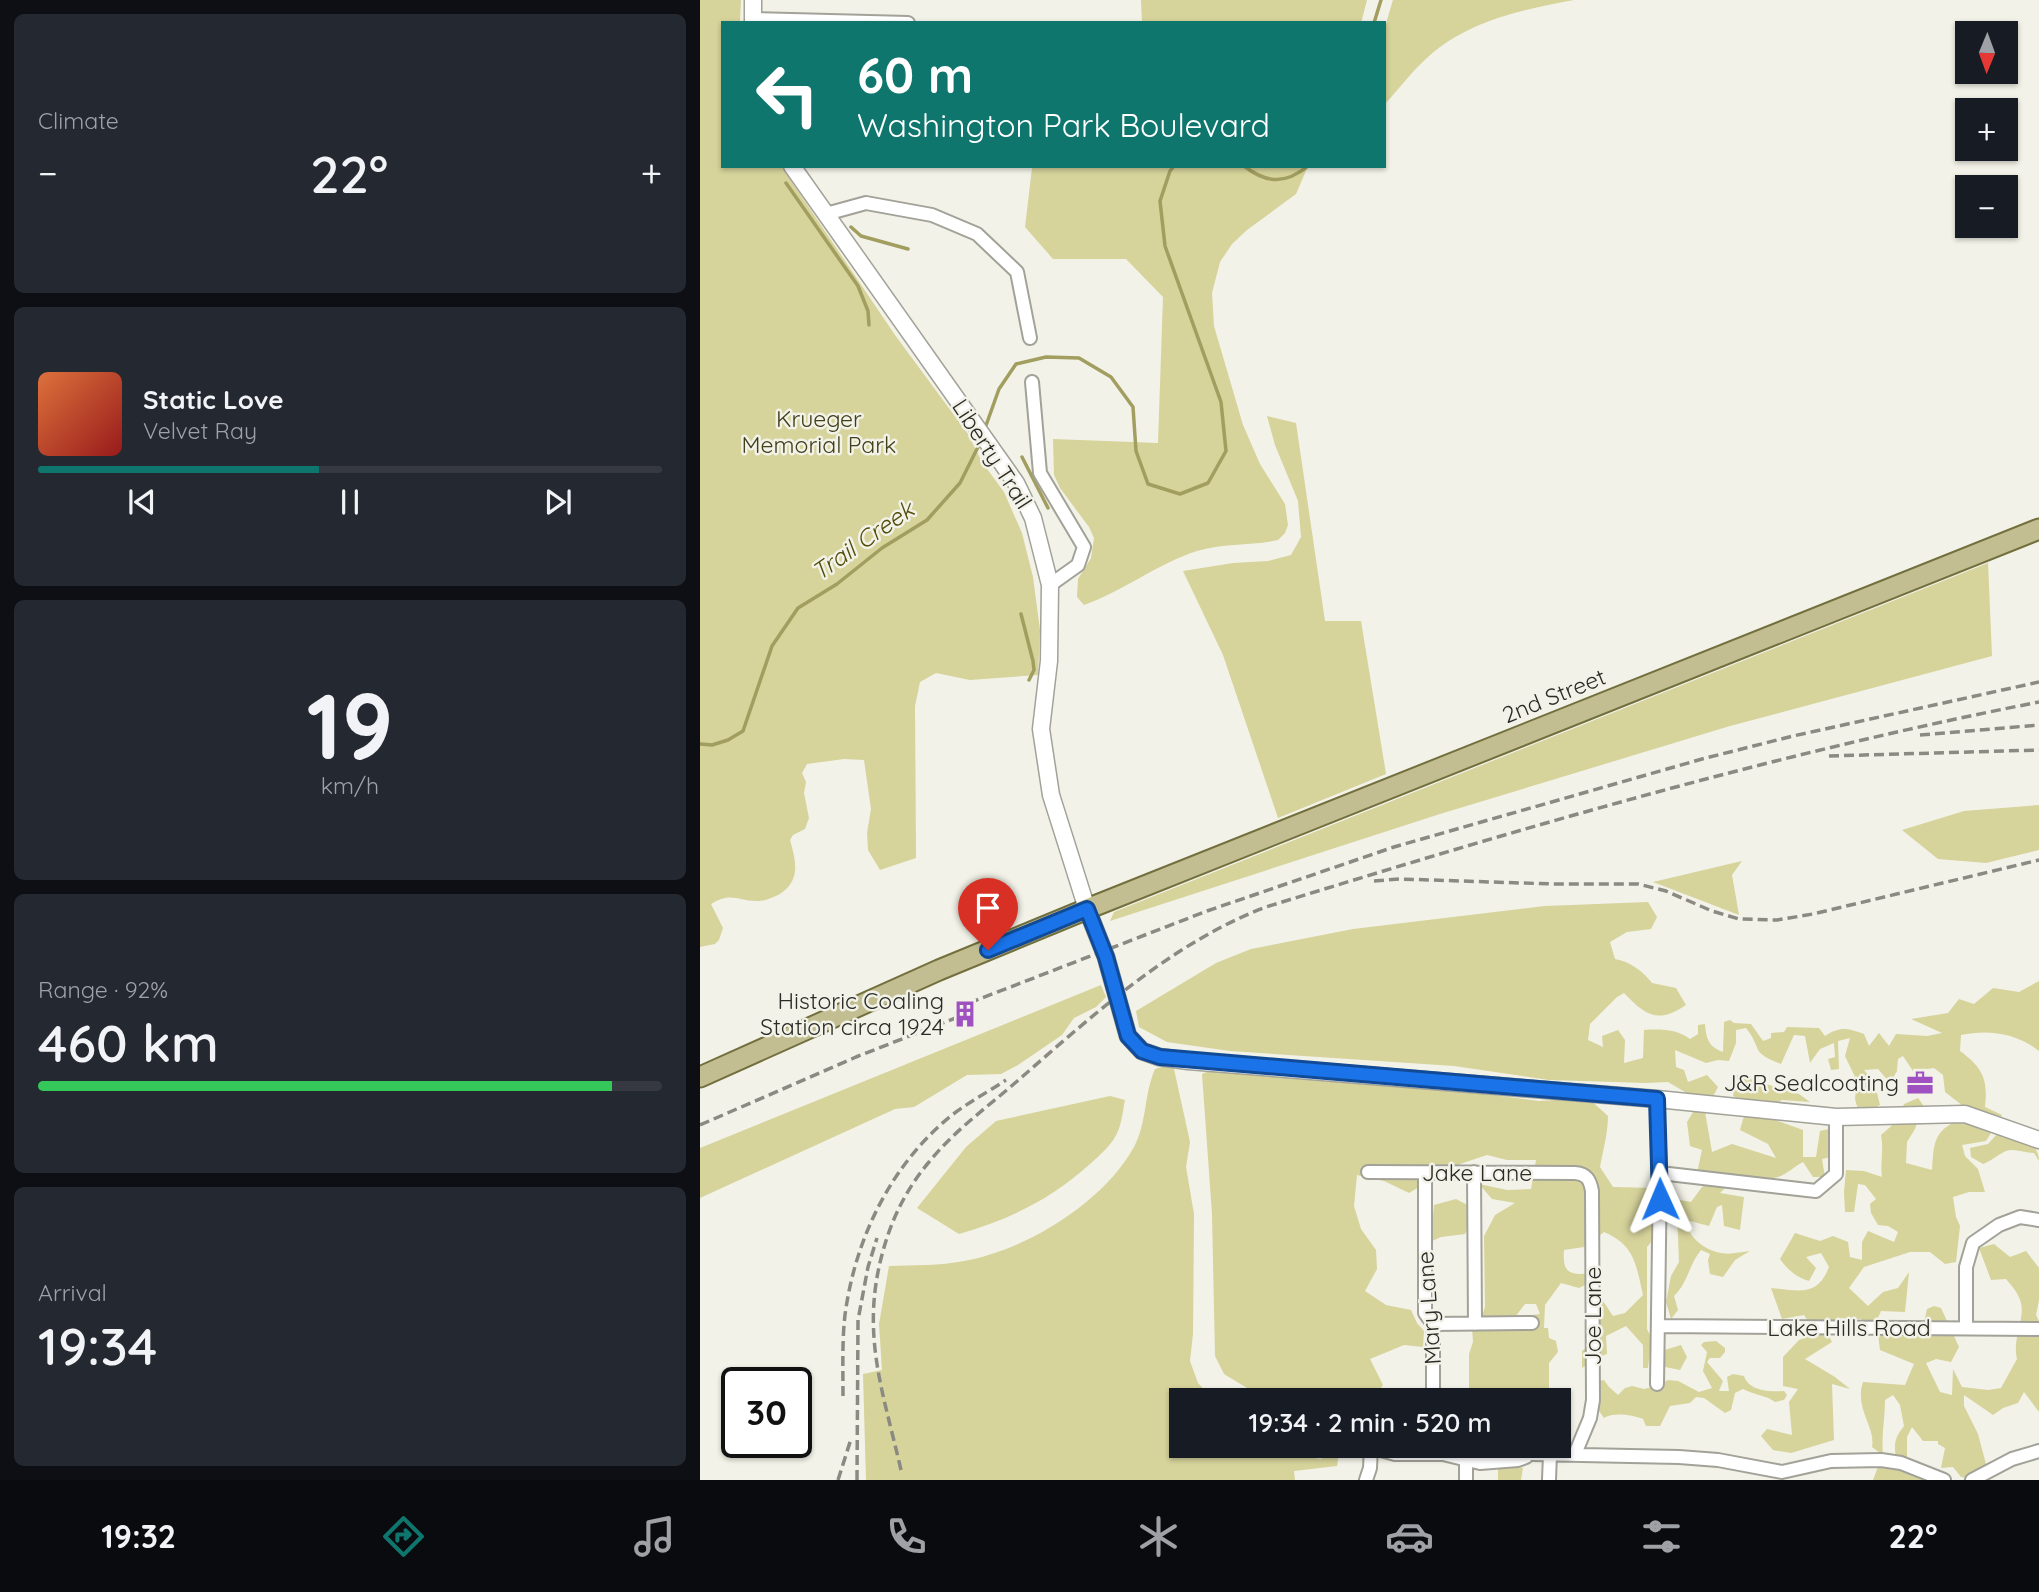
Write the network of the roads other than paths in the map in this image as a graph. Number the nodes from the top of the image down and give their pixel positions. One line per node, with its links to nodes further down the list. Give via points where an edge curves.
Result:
1 (752, 0): 2 (street)
2 (753, 21)
3 (793, 168): 4 (street, Liberty Trail)
4 (826, 214): 5 (street, via 866,203 932,215 977,234 1017,272); 8 (street, Liberty Trail, via 1016,483 1033,518)
5 (1030, 338)
6 (1032, 382): 8 (street, via 1040,473 1084,547 1078,565)
7 (2039, 529): 9 (main road, 2nd Street)
8 (1050, 585): 9 (street, Liberty Trail, via 1049,661 1041,729 1051,795)
9 (1087, 909): 10 (main road, 2nd Street); 11 (street, Liberty Trail, via 1128,1036 1142,1051 1160,1057)
10 (700, 1077)
11 (1657, 1099): 12 (street, Liberty Trail); 16 (street)
12 (1836, 1117): 13 (street, Liberty Trail, via 1965,1114); 16 (street, via 1836,1174 1816,1191)
13 (2039, 1140)
14 (1368, 1172): 17 (street, Jake Lane)
15 (1474, 1172): 17 (street, Jake Lane); 18 (street, Jake Lane); 22 (street)
16 (1660, 1173): 23 (street)
17 (1425, 1174): 21 (street, Mary Lane, via 1425,1313)
18 (1586, 1176): 30 (street, Joe Lane, via 1592,1191 1593,1400)
19 (2039, 1220): 24 (street, via 2020,1217 1973,1243 1966,1267)
20 (1532, 1323): 22 (street)
21 (1433, 1324): 22 (street); 27 (street, Mary Lane)
22 (1475, 1324)
23 (1660, 1326): 24 (street, Lake Hills Road); 26 (street)
24 (1966, 1328): 25 (street, Lake Hills Road)
25 (2039, 1329)
26 (1657, 1384)
27 (1433, 1388)
28 (2039, 1451): 40 (street)
29 (1571, 1454): 30 (street)
30 (1575, 1454): 39 (street, via 1718,1460 1782,1472 1831,1461 1881,1460)
31 (1370, 1458): 36 (street)
32 (1466, 1458): 37 (street)
33 (1471, 1458): 34 (street, via 1480,1463)
34 (1522, 1458)
35 (1550, 1458): 38 (street)
36 (1366, 1480)
37 (1466, 1480)
38 (1549, 1480)
39 (1944, 1480)
40 (1972, 1480)

